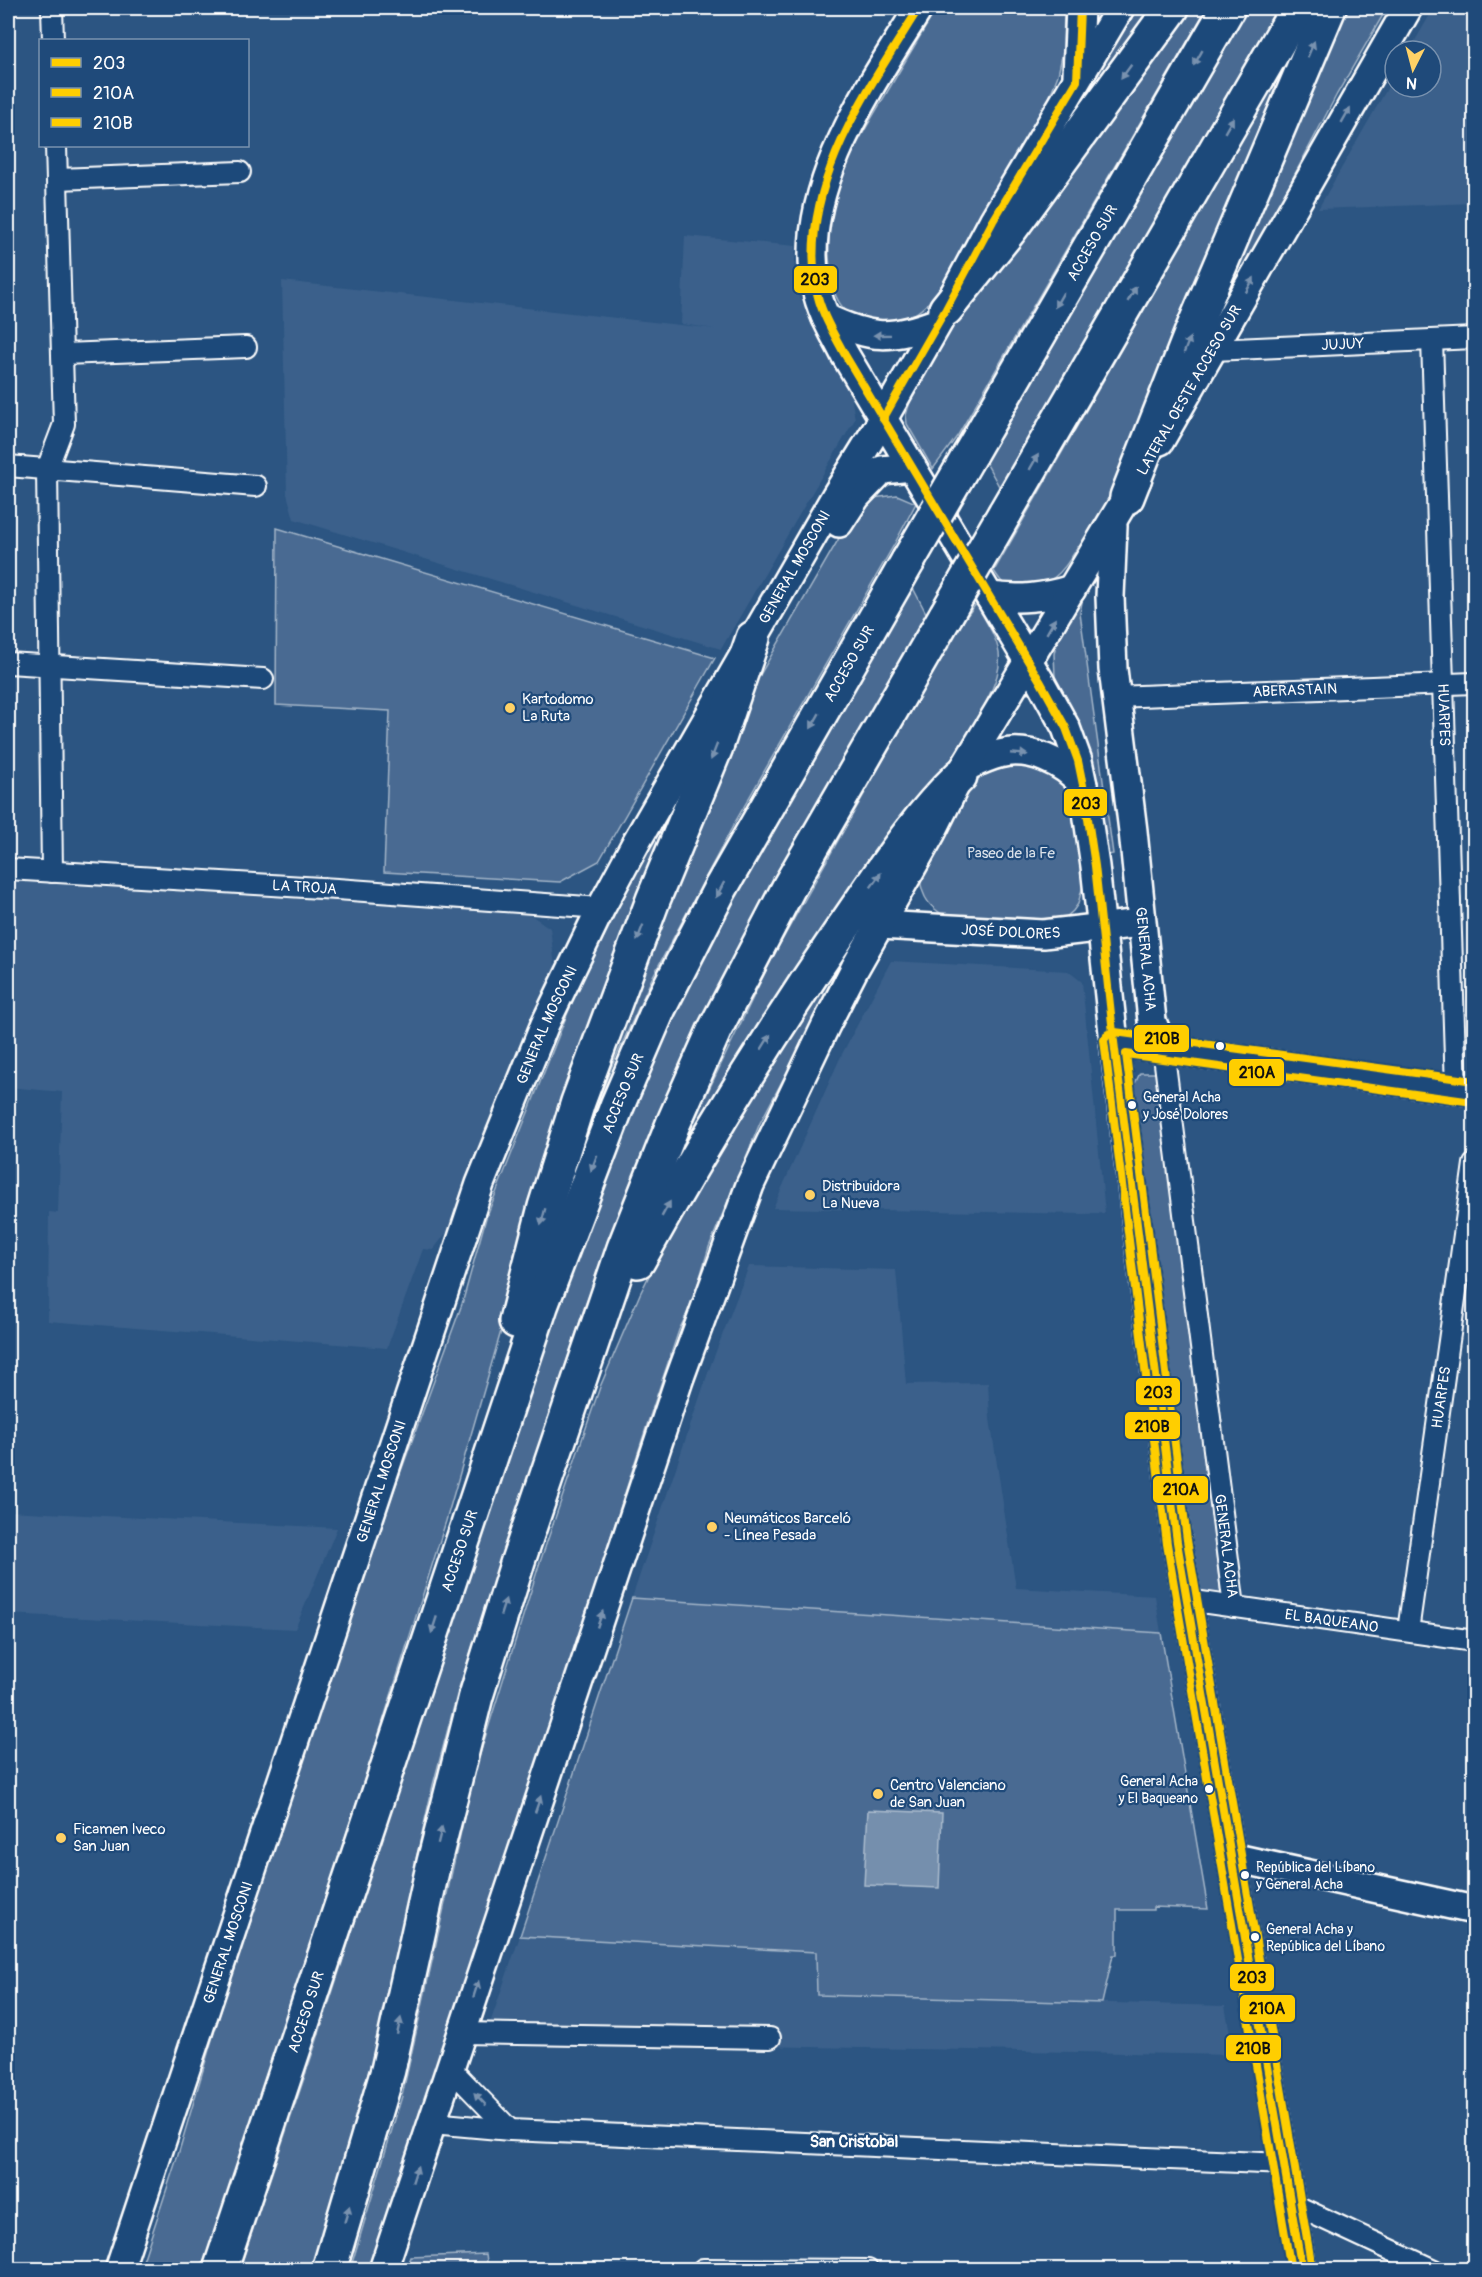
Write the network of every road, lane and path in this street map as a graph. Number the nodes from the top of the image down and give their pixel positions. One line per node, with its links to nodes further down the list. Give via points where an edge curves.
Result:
1 (52, 8): 10 (street)
2 (919, 8): 16 (street, via 839,144 826,175 813,253 816,289)
3 (1080, 8): 11 (street)
4 (1120, 8): 11 (street, GENERAL MOSCONI)
5 (1172, 8): 15 (highway, one-way to 15, via 1017,221)
6 (1228, 8): 55 (highway, ACCESO SUR, one-way to 55, bridge, via 746,841 689,949 647,1034 568,1229)
7 (1298, 8): 54 (highway, one-way to 7, bridge, via 654,1170 714,1030 803,863)
8 (1329, 8): 29 (highway, one-way to 8)
9 (1408, 8): 20 (street, LATERAL OESTE ACCESO SUR, one-way to 9)
10 (53, 39)
11 (1077, 81): 15 (street, GENERAL MOSCONI, via 993,221)
12 (57, 147): 14 (street)
13 (240, 172): 14 (street)
14 (58, 178): 21 (street)
15 (942, 316): 16 (street, one-way to 16, via 919,330 883,336 858,332); 22 (street, GENERAL MOSCONI)
16 (826, 318): 22 (street)
17 (1474, 338): 18 (street, JUJUY)
18 (1432, 340): 20 (street, JUJUY); 37 (street, HUARPES)
19 (246, 347): 21 (street)
20 (1213, 350): 29 (street, LATERAL OESTE ACCESO SUR)
21 (63, 354): 25 (street, via 64,424)
22 (883, 419): 24 (street); 28 (street, GENERAL MOSCONI)
23 (8, 466): 25 (street)
24 (912, 467): 26 (street); 31 (street)
25 (47, 469): 27 (street); 35 (street)
26 (882, 471): 28 (street); 39 (street, GENERAL MOSCONI, via 850,506 756,666)
27 (256, 486)
28 (836, 495): 32 (street, GENERAL MOSCONI)
29 (1120, 509): 30 (street, LATERAL OESTE ACCESO SUR); 40 (street, GENERAL ACHA, via 1110,597)
30 (1072, 589): 31 (street, via 1037,599); 34 (street, LATERAL OESTE ACCESO SUR, one-way to 30)
31 (989, 596): 34 (street)
32 (753, 638): 39 (highway); 41 (street, GENERAL MOSCONI)
33 (8, 663): 35 (street)
34 (1029, 663): 42 (street, LATERAL OESTE ACCESO SUR); 43 (street, via 1066,728)
35 (49, 666): 36 (street); 45 (street)
36 (263, 679)
37 (1441, 683): 38 (street, ABERASTAIN); 40 (street, ABERASTAIN); 52 (street, HUARPES)
38 (1474, 683)
39 (733, 695): 41 (street, GENERAL MOSCONI); 55 (highway, one-way to 55, via 605,1025 564,1146 520,1304)
40 (1115, 697): 47 (street, GENERAL ACHA)
41 (707, 719): 46 (street, GENERAL MOSCONI)
42 (962, 772): 43 (street, one-way to 43, via 1000,754 1014,752 1054,762); 48 (street); 54 (highway, one-way to 42, via 663,1214 757,1056 906,837)
43 (1083, 785): 49 (street)
44 (8, 869): 45 (street, LA TROJA)
45 (52, 872): 46 (street, LA TROJA)
46 (601, 908): 70 (street, GENERAL MOSCONI, via 545,1024 480,1185)
47 (1141, 923): 49 (street, JOSÉ DOLORES); 51 (street, GENERAL ACHA, via 1152,1021)
48 (879, 925): 49 (street, JOSÉ DOLORES, via 1043,934); 62 (street, one-way to 48, via 736,1220 802,1073)
49 (1102, 928): 50 (street)
50 (1114, 1041): 51 (street); 56 (street)
51 (1163, 1048): 52 (street); 57 (street, GENERAL ACHA)
52 (1465, 1091)
53 (1474, 1164): 58 (street, HUARPES)
54 (582, 1373): 72 (highway, one-way to 54, via 388,2070 473,1707)
55 (466, 1527): 71 (highway, ACCESO SUR, one-way to 71)
56 (1187, 1600): 57 (street, EL BAQUEANO); 60 (street)
57 (1234, 1607): 58 (street, EL BAQUEANO)
58 (1408, 1631): 59 (street, EL BAQUEANO)
59 (1474, 1641)
60 (1231, 1857): 61 (street); 67 (street)
61 (1474, 1910)
62 (462, 2033): 63 (street); 64 (street)
63 (770, 2038)
64 (450, 2067): 65 (street); 66 (street, one-way to 64)
65 (432, 2123): 66 (street); 73 (street, one-way to 65)
66 (510, 2130): 67 (street)
67 (1283, 2164): 68 (street)
68 (1290, 2203): 75 (street); 76 (street)
69 (703, 2269): 74 (street)
70 (119, 2270)
71 (219, 2270)
72 (329, 2270)
73 (383, 2270)
74 (868, 2270)
75 (1302, 2270)
76 (1434, 2270)

